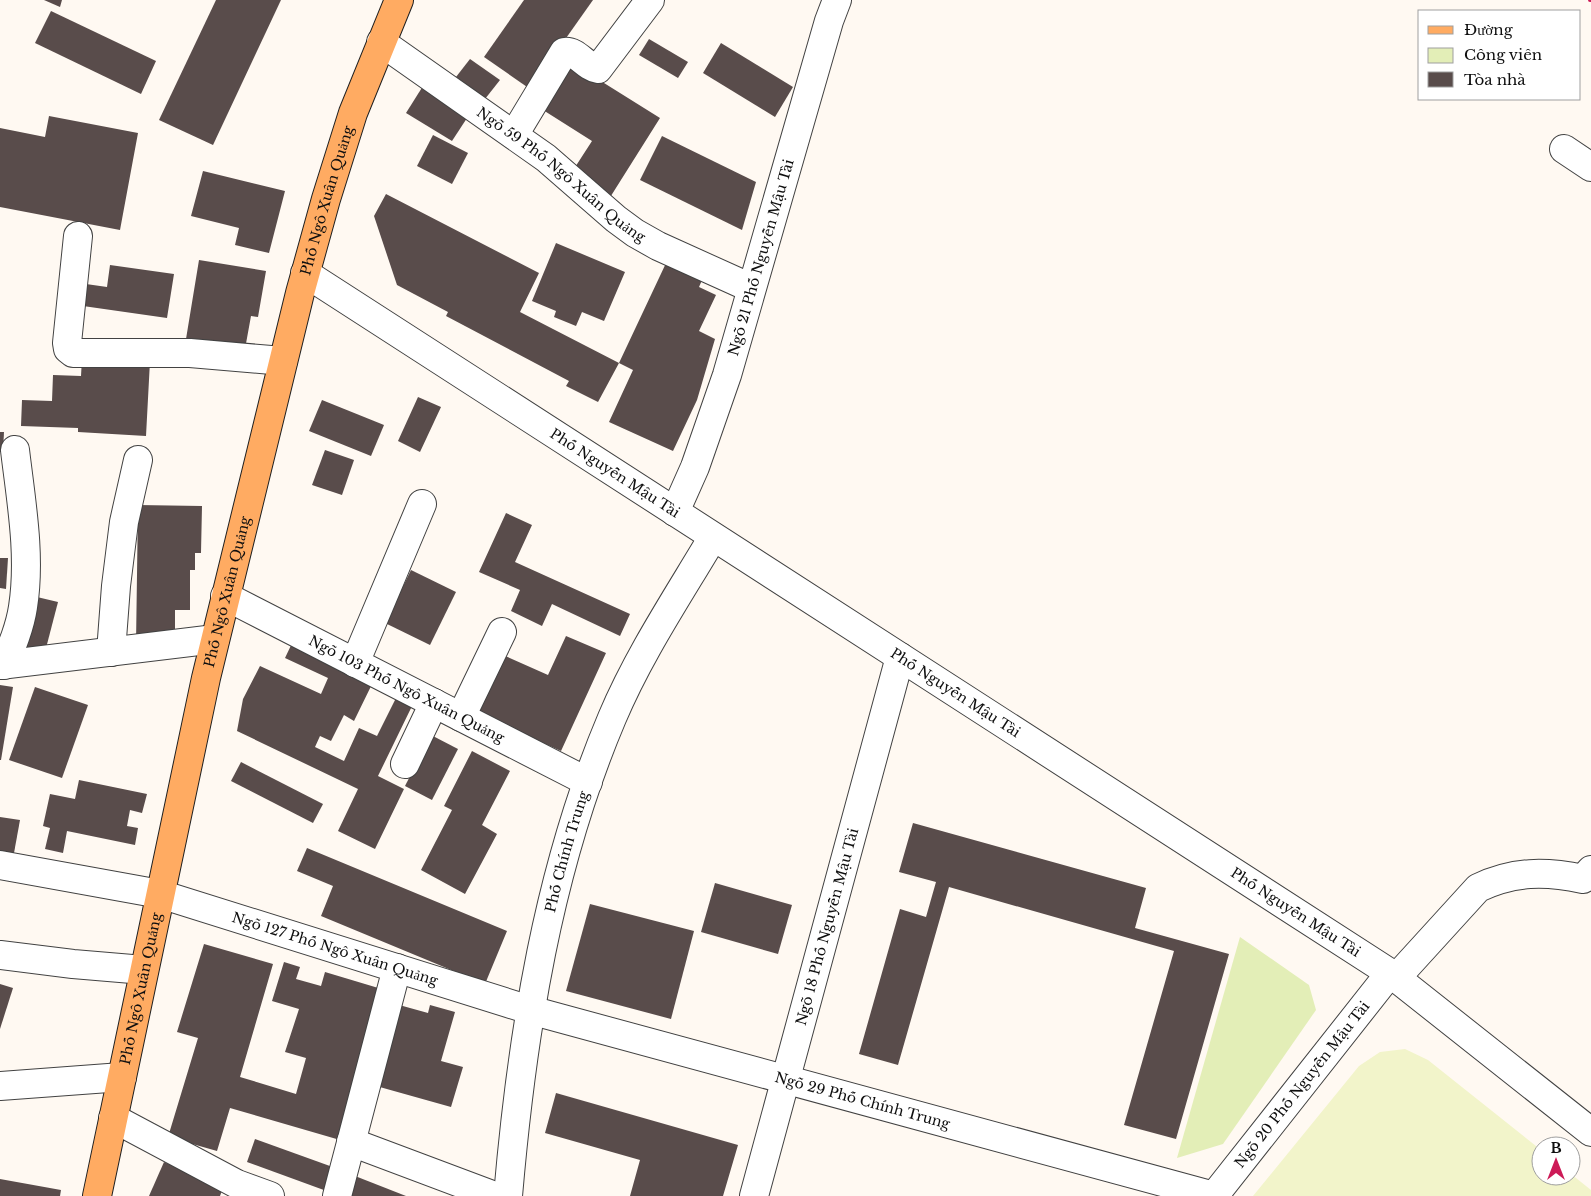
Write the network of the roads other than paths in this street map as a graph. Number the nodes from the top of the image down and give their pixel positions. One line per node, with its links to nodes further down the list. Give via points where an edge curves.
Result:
1 (400, 0): 4 (main road, Phố Ngô Xuân Quảng)
2 (650, 0): 5 (street, via 598,69 572,53 564,52)
3 (837, 0): 10 (street, Ngõ 21 Phố Nguyễn Mậu Tài)
4 (381, 42): 5 (street, Ngõ 59 Phố Ngô Xuân Quảng); 9 (main road, Phố Ngô Xuân Quảng, via 353,113)
5 (514, 135): 10 (street, Ngõ 59 Phố Ngô Xuân Quảng, via 560,169 635,233)
6 (1564, 149): 7 (street)
7 (1591, 167)
8 (78, 236): 11 (street, via 67,343 73,353 190,353)
9 (305, 273): 11 (main road, Phố Ngô Xuân Quảng); 15 (street, Phố Nguyễn Mậu Tài)
10 (751, 288): 15 (street, Ngõ 21 Phố Nguyễn Mậu Tài, via 695,467)
11 (283, 361): 17 (main road, Phố Ngô Xuân Quảng)
12 (15, 450): 23 (street, via 26,562 23,607 16,638)
13 (138, 460): 20 (street, via 124,522)
14 (422, 504): 22 (street)
15 (675, 512): 16 (street, Phố Nguyễn Mậu Tài)
16 (713, 536): 21 (street, Phố Nguyễn Mậu Tài); 27 (street, Phố Chính Trung, via 631,678)
17 (226, 596): 19 (main road, Phố Ngô Xuân Quảng); 22 (street, Ngõ 103 Phố Ngô Xuân Quảng)
18 (502, 632): 25 (street)
19 (215, 639): 20 (street); 30 (main road, Phố Ngô Xuân Quảng)
20 (111, 652): 23 (street)
21 (900, 657): 34 (street, Phố Nguyễn Mậu Tài); 37 (street, Ngõ 18 Phố Nguyễn Mậu Tài)
22 (355, 663): 24 (street, Ngõ 103 Phố Ngô Xuân Quảng)
23 (2, 665)
24 (434, 703): 25 (street, Ngõ 103 Phố Ngô Xuân Quảng); 26 (street)
25 (461, 717): 27 (street, Ngõ 103 Phố Ngô Xuân Quảng)
26 (405, 764)
27 (588, 782): 35 (street, Phố Chính Trung)
28 (0, 865): 30 (street, Ngõ 127 Phố Ngô Xuân Quảng)
29 (1591, 870): 34 (street, Ngõ 20 Phố Nguyễn Mậu Tài, via 1583,879 1557,874 1518,874 1478,888)
30 (160, 894): 32 (street, Ngõ 127 Phố Ngô Xuân Quảng); 33 (main road, Phố Ngô Xuân Quảng)
31 (0, 955): 33 (street)
32 (397, 968): 35 (street, Ngõ 127 Phố Ngô Xuân Quảng); 41 (street)
33 (144, 970): 36 (main road, Phố Ngô Xuân Quảng)
34 (1393, 975): 40 (street, Phố Nguyễn Mậu Tài); 48 (street, Ngõ 20 Phố Nguyễn Mậu Tài)
35 (521, 1007): 37 (street, Ngõ 29 Phố Chính Trung); 46 (street, Phố Chính Trung)
36 (122, 1077): 38 (street); 39 (main road, Phố Ngô Xuân Quảng)
37 (786, 1079): 47 (street, Ngõ 18 Phố Nguyễn Mậu Tài); 48 (street, Ngõ 29 Phố Chính Trung)
38 (0, 1086)
39 (113, 1118): 42 (main road, Phố Ngô Xuân Quảng); 43 (street, via 237,1184)
40 (1591, 1132)
41 (351, 1142): 44 (street); 45 (street)
42 (97, 1196)
43 (270, 1196)
44 (337, 1196)
45 (495, 1196)
46 (508, 1196)
47 (754, 1196)
48 (1214, 1196)

